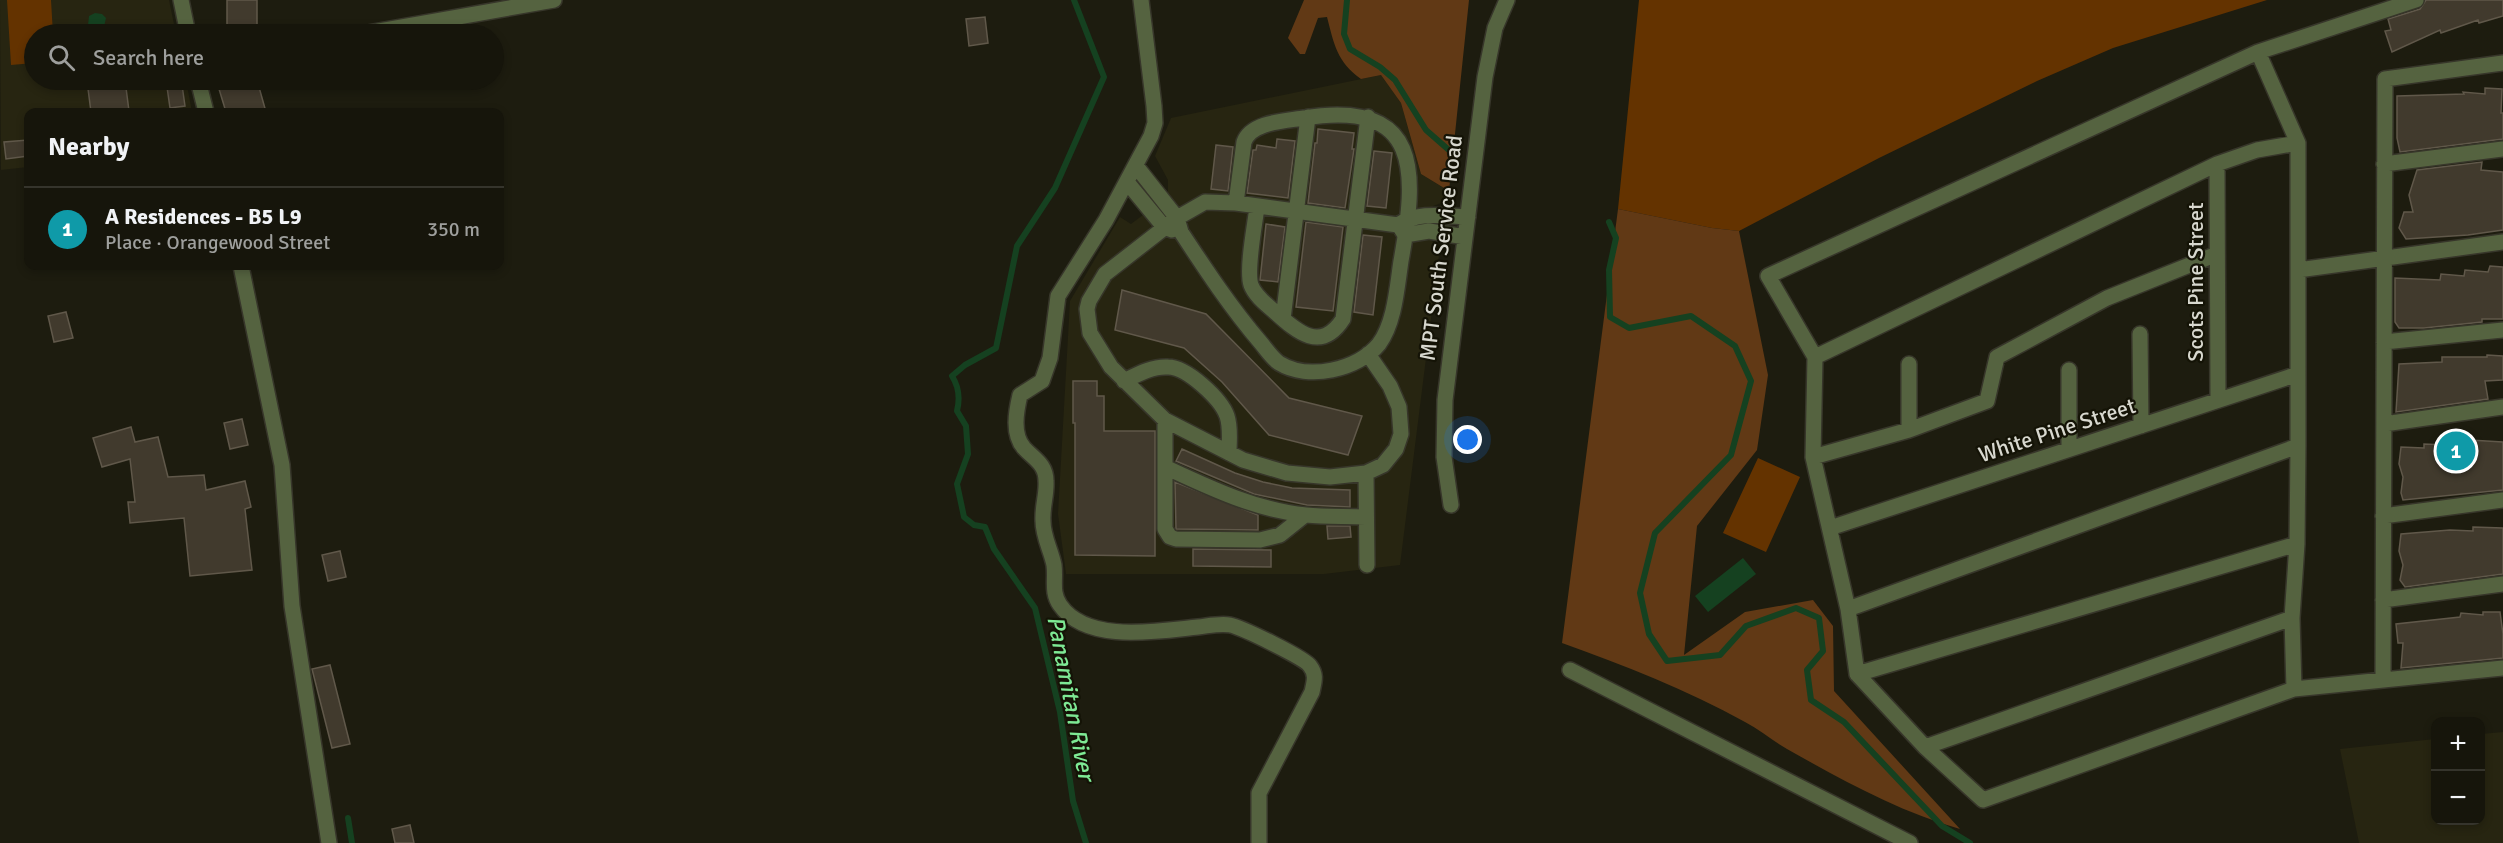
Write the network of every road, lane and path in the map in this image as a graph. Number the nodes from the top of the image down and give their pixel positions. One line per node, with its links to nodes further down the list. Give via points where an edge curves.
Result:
1 (181, 0): 6 (street)
2 (554, 0): 7 (street)
3 (1141, 0): 18 (street, via 1155,123)
4 (1507, 0): 23 (street, MPT South Service Road, via 1489,52)
5 (2416, 0): 8 (street)
6 (186, 24)
7 (418, 24)
8 (2258, 52): 14 (street); 39 (street, via 1768,276)
9 (2503, 63): 17 (street, via 2385,79)
10 (200, 90): 11 (street)
11 (205, 108)
12 (1308, 117): 13 (street); 20 (street, via 1257,128 1246,136); 22 (street)
13 (1368, 117): 24 (street); 26 (street, via 1383,126 1404,151 1411,181)
14 (2298, 143): 16 (street, via 2257,150); 33 (street)
15 (2503, 149): 17 (street)
16 (2217, 164): 30 (street, Scots Pine Street); 39 (street)
17 (2384, 164): 31 (street)
18 (1136, 166): 19 (street); 25 (street)
19 (1127, 182): 27 (street); 75 (street, via 1061,289 1050,358 1042,381 1020,395 1016,428 1023,446 1040,461 1046,474 1042,524 1054,566 1054,592 1061,606 1087,627 1138,633 1228,624 1310,664 1316,677 1312,692 1259,793)
20 (1236, 203): 21 (street); 25 (street, via 1205,202)
21 (1257, 207): 22 (street); 34 (street, via 1250,283 1263,302)
22 (1296, 212): 24 (street); 34 (street)
23 (1468, 217): 26 (street, via 1432,215); 28 (street, MPT South Service Road)
24 (1356, 219): 26 (street); 34 (street, via 1343,319 1338,326 1324,336 1306,336)
25 (1179, 225): 27 (street); 38 (street, via 1243,322 1278,362 1300,370 1328,371)
26 (1404, 226): 28 (street); 38 (street, via 1391,315 1379,343)
27 (1164, 227): 43 (street, via 1104,274 1089,301 1090,333)
28 (1465, 237): 57 (street, MPT South Service Road, via 1444,418)
29 (2503, 242): 31 (street)
30 (2217, 254): 44 (street, Scots Pine Street); 49 (street, via 2107,298 1997,357 1987,401)
31 (2384, 257): 33 (street); 37 (street)
32 (242, 270): 74 (street, via 282,465 292,606)
33 (2298, 270): 42 (street)
34 (1283, 319)
35 (2503, 330): 37 (street)
36 (2140, 334): 48 (street)
37 (2384, 342): 47 (street)
38 (1368, 354): 55 (street, via 1396,395 1401,434 1396,449 1383,465)
39 (1815, 357): 53 (street)
40 (1910, 364): 49 (street)
41 (2069, 370): 51 (street)
42 (2298, 374): 44 (street, White Pine Street); 50 (street)
43 (1124, 381): 46 (street); 52 (street, via 1156,368 1176,367 1188,372 1225,411)
44 (2218, 400): 48 (street, White Pine Street)
45 (2503, 407): 47 (street)
46 (1165, 420): 52 (street); 54 (street)
47 (2384, 424): 60 (street)
48 (2141, 426): 51 (street, White Pine Street)
49 (1910, 430): 53 (street)
50 (2298, 446): 62 (street); 66 (street)
51 (2069, 449): 61 (street, White Pine Street)
52 (1229, 453): 55 (street, via 1287,473 1330,477)
53 (1813, 457): 61 (street)
54 (1165, 467): 58 (street, via 1258,506); 58 (street, via 1165,529 1176,540 1260,540 1280,535)
55 (1366, 473): 59 (street)
56 (2503, 500): 60 (street)
57 (1450, 505)
58 (1305, 515): 59 (street)
59 (1366, 516): 63 (street)
60 (2383, 516): 65 (street)
61 (1830, 528): 66 (street)
62 (2297, 544): 67 (street); 70 (street)
63 (1367, 565)
64 (2503, 584): 65 (street)
65 (2383, 600): 71 (street)
66 (1848, 609): 70 (street)
67 (2292, 618): 72 (street); 73 (street)
68 (2503, 668): 71 (street)
69 (1570, 670): 76 (street)
70 (1857, 674): 73 (street)
71 (2383, 680): 72 (street)
72 (2294, 689): 73 (street, via 1983,800)
73 (1925, 747)
74 (329, 843)
75 (1258, 843)
76 (1910, 843)

